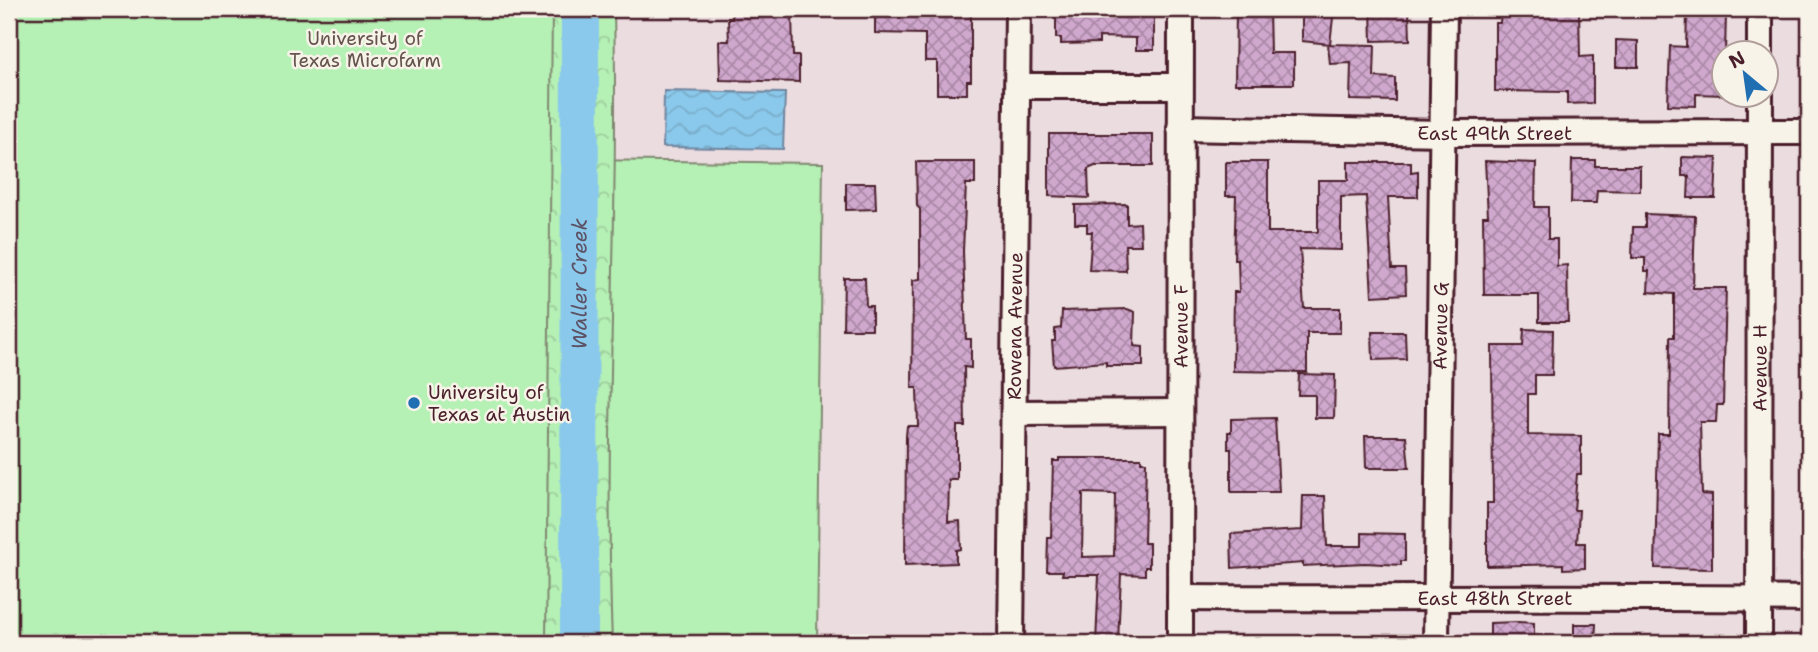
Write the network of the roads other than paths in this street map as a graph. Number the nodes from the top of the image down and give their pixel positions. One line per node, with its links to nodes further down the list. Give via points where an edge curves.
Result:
1 (1018, 9): 6 (street, Rowena Avenue)
2 (1181, 9): 7 (street, Avenue F)
3 (1444, 9): 12 (street, Avenue G)
4 (1760, 9): 5 (street)
5 (1760, 38)
6 (1018, 86): 7 (street); 14 (street, Rowena Avenue)
7 (1179, 86): 9 (street, Avenue F)
8 (1760, 108): 10 (street, Avenue H)
9 (1180, 128): 12 (street, East 49th Street); 13 (street, Avenue F)
10 (1760, 132): 11 (street, East 49th Street); 12 (street, East 49th Street); 16 (street, Avenue H)
11 (1809, 132)
12 (1444, 133): 18 (street, Avenue G)
13 (1180, 412): 14 (street); 15 (street, Avenue F)
14 (1014, 413): 19 (street, Rowena Avenue)
15 (1180, 598): 18 (street, East 48th Street); 20 (street, Avenue F)
16 (1760, 598): 17 (street, East 48th Street); 18 (street, East 48th Street); 22 (street, Avenue H)
17 (1809, 599)
18 (1436, 600): 21 (street, Avenue G)
19 (1011, 643)
20 (1180, 643)
21 (1436, 643)
22 (1759, 643)

